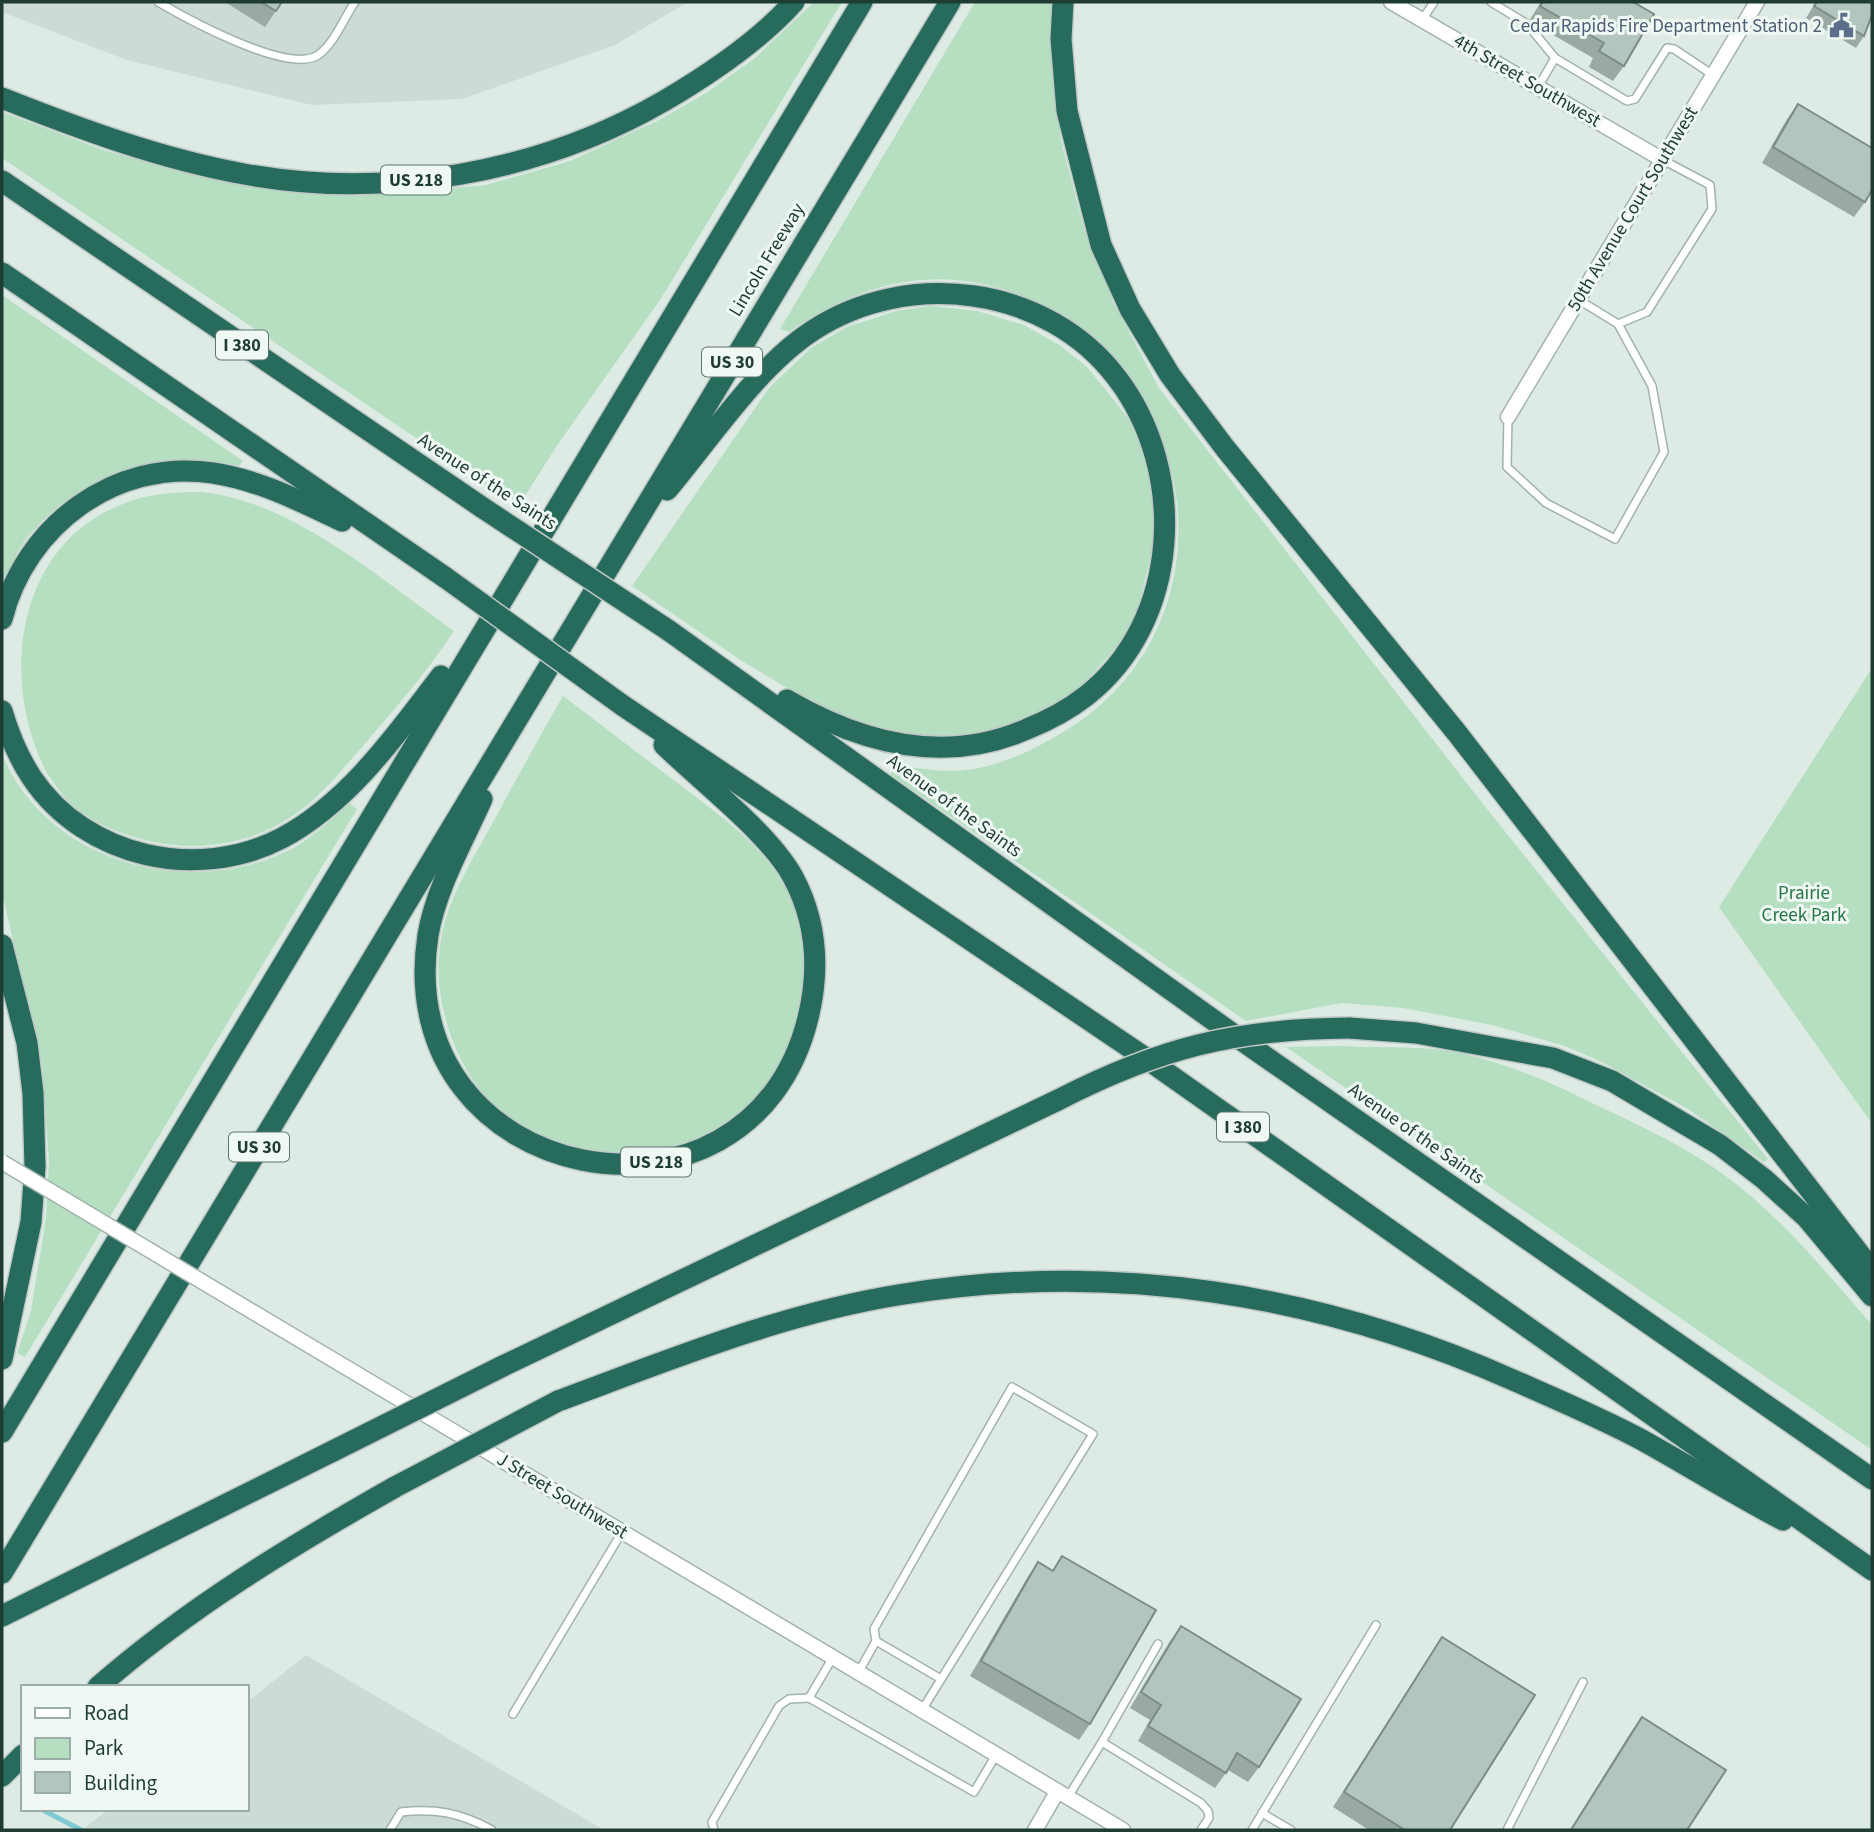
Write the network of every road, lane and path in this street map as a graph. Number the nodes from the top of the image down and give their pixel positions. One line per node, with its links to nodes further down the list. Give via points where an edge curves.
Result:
1 (158, 2): 2 (lane, via 257,50 295,62 317,56 326,47)
2 (355, 2)
3 (794, 2): 15 (highway, US 218, via 734,54 638,116 522,161 403,182 326,182 245,174 122,142)
4 (862, 2): 24 (highway)
5 (950, 2): 22 (highway, Lincoln Freeway / US 30)
6 (1063, 2): 32 (highway, via 1067,111 1101,245 1130,309 1170,374 1457,733)
7 (1391, 2): 11 (street, 4th Street Southwest)
8 (1434, 2): 11 (lane)
9 (1491, 2): 12 (lane, via 1527,24)
10 (1757, 2): 13 (street, 50th Avenue Court Southwest)
11 (1422, 20): 14 (street, 4th Street Southwest)
12 (1555, 58): 13 (lane, via 1627,101 1635,99 1667,48); 14 (lane)
13 (1713, 75): 16 (street, 50th Avenue Court Southwest)
14 (1538, 87): 16 (street, 4th Street Southwest)
15 (2, 98)
16 (1663, 160): 19 (street, 50th Avenue Court Southwest); 20 (lane, via 1710,185 1712,209 1647,313)
17 (2, 181): 26 (highway, Avenue of the Saints / I 380, bridge)
18 (2, 273): 23 (highway, I 380)
19 (1579, 300): 20 (lane); 21 (street, 50th Avenue Court Southwest)
20 (1618, 324): 21 (lane, via 1652,386 1664,452 1615,539 1546,503 1507,467)
21 (1508, 417)
22 (621, 546): 26 (highway, via 769,368 812,331 888,298 971,293 1046,320 1085,345 1117,378 1140,416 1156,456 1164,497 1165,543 1158,582 1142,626 1118,662 1087,695 1049,720 1005,739 961,748 921,748 865,738 814,716); 29 (highway, Lincoln Freeway / US 30)
23 (404, 551): 25 (highway, via 265,485 174,470 94,495 54,523 27,556 8,593); 27 (highway, I 380, bridge)
24 (511, 581): 28 (highway, via 363,772 282,838 245,852 209,861 164,860 128,851 93,834 56,808 33,779 13,746); 35 (highway)
25 (2, 619)
26 (668, 630): 36 (highway, Avenue of the Saints / I 380, via 1237,1037)
27 (622, 705): 29 (highway, US 218, via 752,828 791,874 813,932 816,970 806,1030 791,1064 754,1113 700,1149 640,1165 612,1166 550,1153 497,1122 457,1081 431,1023 425,997 428,933 439,896); 38 (highway, I 380, via 1147,1059)
28 (2, 711)
29 (516, 722): 39 (highway, US 30)
30 (2, 945): 34 (highway, via 27,1043 35,1167 31,1222)
31 (2, 1161): 37 (street, J Street Southwest, bridge)
32 (1872, 1270)
33 (1872, 1296): 40 (highway, bridge, via 1807,1218 1764,1179 1720,1145 1612,1081 1553,1058 1416,1033 1284,1028 1178,1049 1111,1073 502,1366)
34 (2, 1359)
35 (2, 1432)
36 (1872, 1479)
37 (623, 1532): 44 (street, J Street Southwest); 51 (lane)
38 (1864, 1564): 48 (highway, bridge, via 1639,1438 1509,1378 1394,1335 1303,1307 1228,1293 1067,1280 988,1284 898,1295 795,1319 558,1401 291,1546 223,1591)
39 (2, 1573)
40 (2, 1616)
41 (1376, 1625): 57 (lane)
42 (876, 1641): 45 (lane); 46 (lane); 46 (lane, via 874,1629 1012,1387 1093,1434)
43 (1158, 1644): 52 (lane)
44 (833, 1657): 45 (street, J Street Southwest); 49 (lane)
45 (858, 1673): 50 (street, J Street Southwest)
46 (942, 1679): 50 (lane)
47 (1583, 1682): 66 (lane)
48 (101, 1685)
49 (809, 1698): 53 (lane, via 974,1792); 60 (lane, via 789,1699 779,1706 712,1822)
50 (922, 1710): 53 (street, J Street Southwest)
51 (513, 1714)
52 (1102, 1742): 56 (lane); 63 (lane, via 1201,1803 1209,1818)
53 (996, 1755): 56 (street, J Street Southwest)
54 (21, 1757): 55 (highway)
55 (2, 1776)
56 (1063, 1795): 61 (street); 62 (street, J Street Southwest)
57 (1262, 1813): 64 (lane); 65 (lane)
58 (390, 1830): 59 (lane, via 401,1812 431,1809 466,1816)
59 (492, 1830)
60 (714, 1830)
61 (1035, 1830)
62 (1123, 1830)
63 (1202, 1830)
64 (1252, 1830)
65 (1291, 1830)
66 (1507, 1830)

